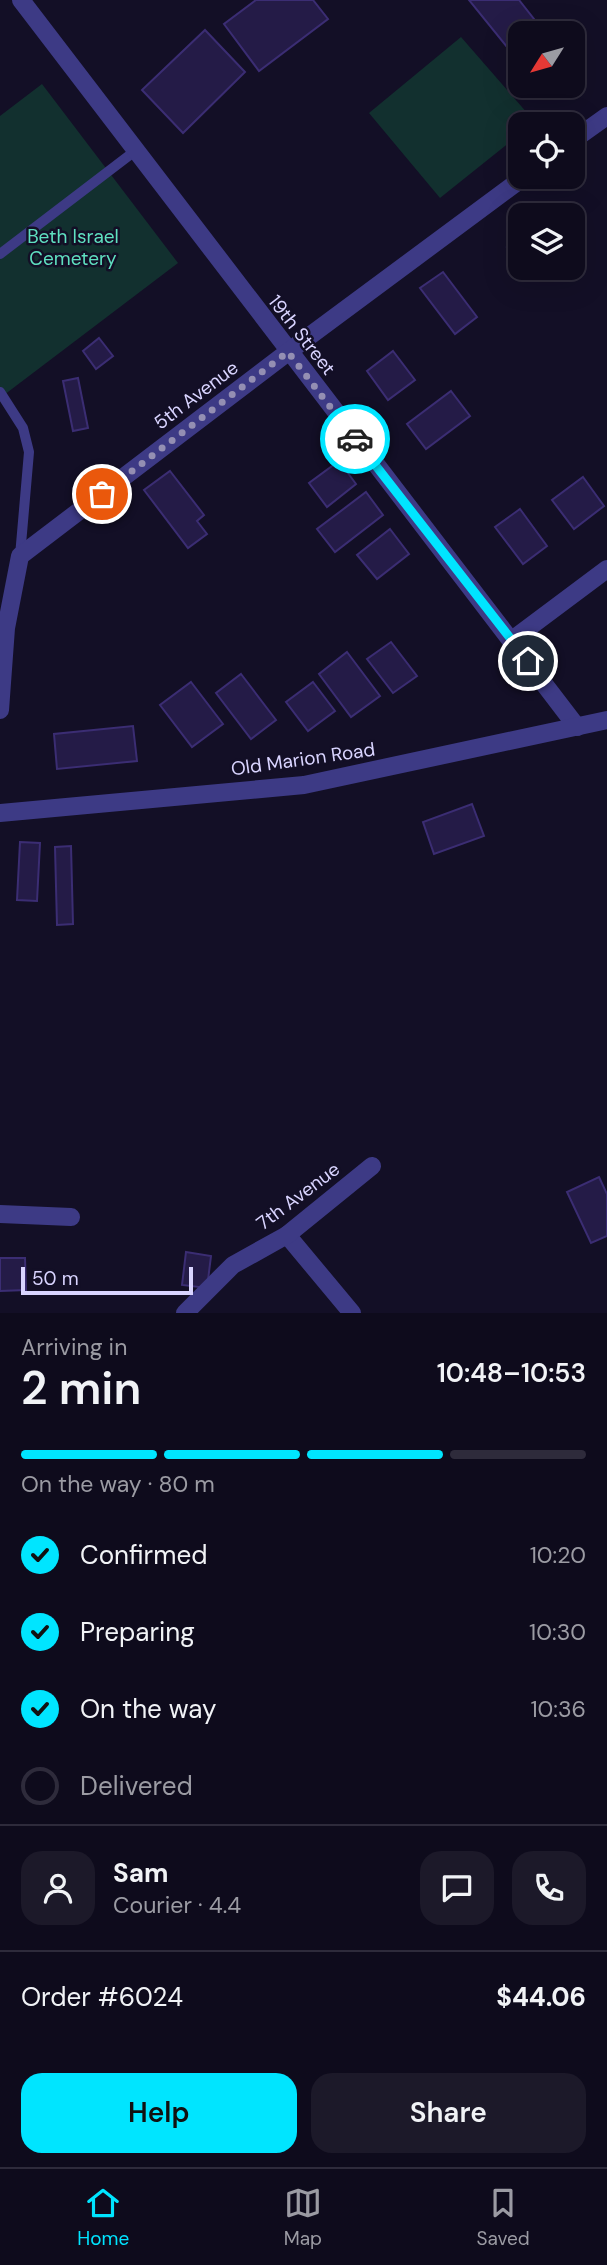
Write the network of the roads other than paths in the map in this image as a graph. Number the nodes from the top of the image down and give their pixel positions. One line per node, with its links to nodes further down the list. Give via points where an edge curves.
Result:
1 (21, 0): 4 (street, 19th Street)
2 (607, 116): 3 (street)
3 (585, 132)
4 (135, 151): 6 (lane); 7 (street, 19th Street)
5 (508, 189): 7 (street, 5th Avenue)
6 (0, 254)
7 (288, 352): 9 (street, 5th Avenue); 11 (street, 19th Street)
8 (0, 392): 9 (lane, via 23,428 29,452)
9 (20, 556): 12 (street, via 6,628)
10 (607, 569): 11 (street)
11 (512, 640): 14 (street, 19th Street)
12 (0, 710)
13 (607, 720): 14 (street, Old Marion Road)
14 (577, 727): 15 (street, Old Marion Road, via 304,785)
15 (0, 813)
16 (372, 1166): 19 (street, 7th Avenue)
17 (0, 1214): 18 (street)
18 (71, 1217)
19 (287, 1235): 20 (street, 7th Avenue, via 233,1265); 21 (street)
20 (185, 1313)
21 (352, 1313)

